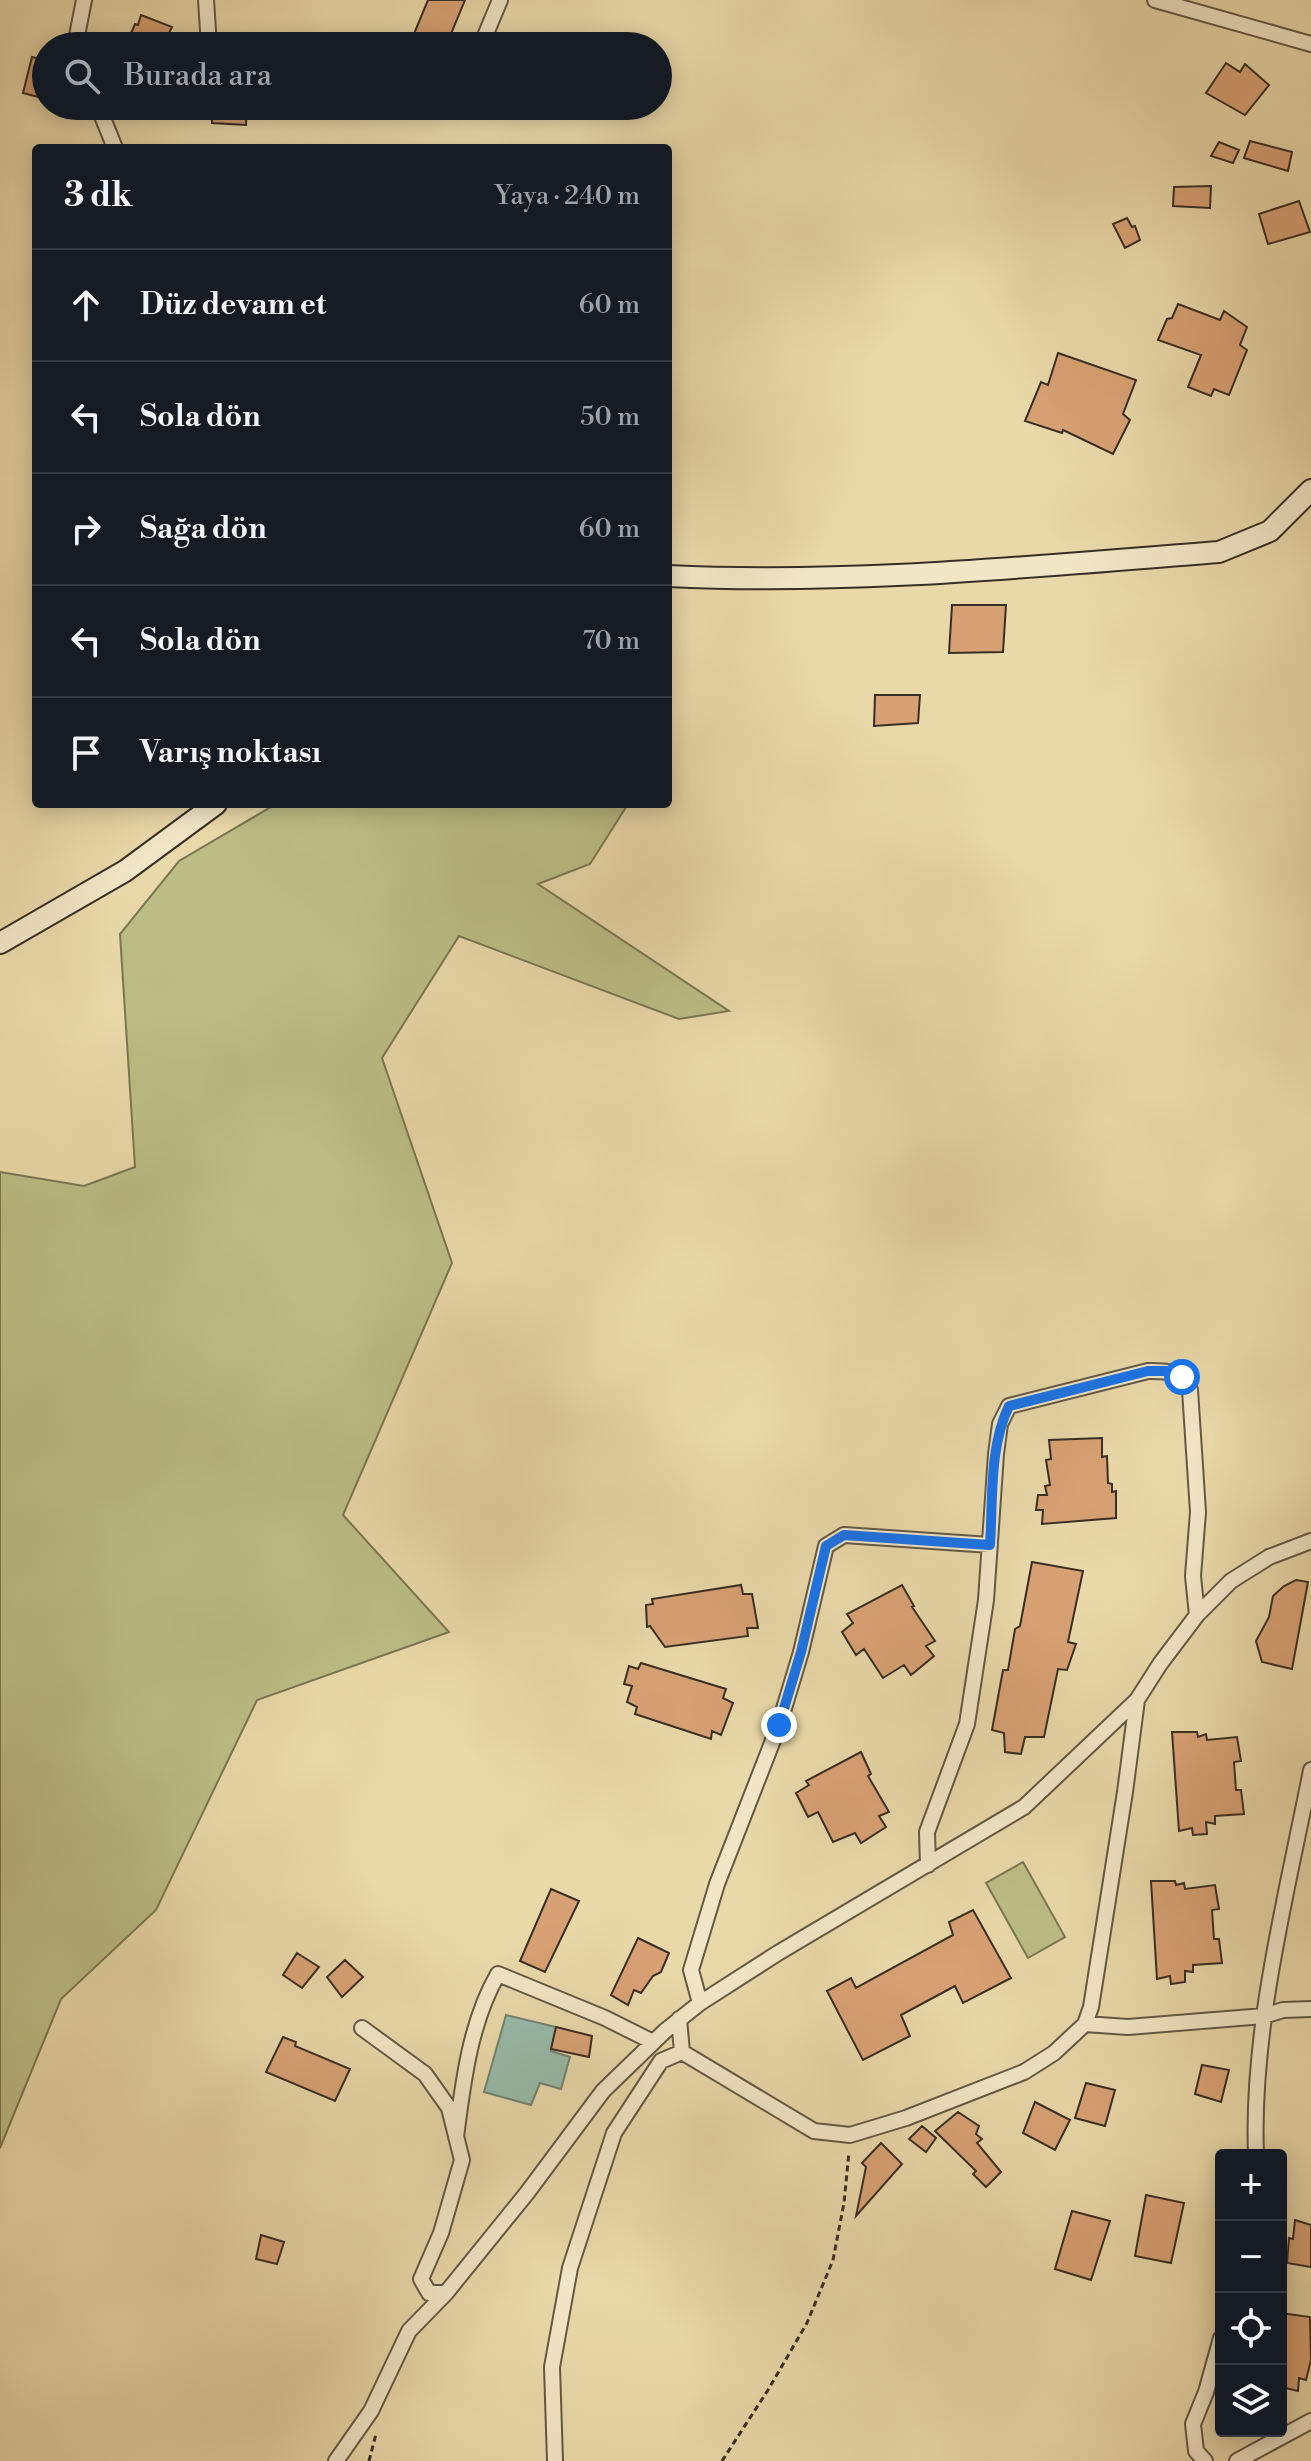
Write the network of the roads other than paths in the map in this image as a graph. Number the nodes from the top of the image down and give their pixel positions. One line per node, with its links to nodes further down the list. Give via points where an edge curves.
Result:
1 (84, 0): 5 (street)
2 (206, 0): 6 (street)
3 (500, 0): 7 (street)
4 (1155, 0): 8 (street)
5 (78, 32)
6 (208, 32)
7 (487, 32)
8 (1311, 44)
9 (104, 120): 10 (street)
10 (113, 144)
11 (1311, 490): 12 (street, via 1270,531 1219,552 888,577)
12 (672, 576)
13 (211, 808): 14 (street, via 125,871)
14 (0, 943)
15 (1311, 1541): 17 (street, via 1269,1557 1231,1581)
16 (990, 1545): 17 (street, via 1000,1424 1009,1406 1148,1371 1170,1371 1190,1390 1198,1512 1193,1576); 20 (street, via 967,1724 927,1832); 21 (street, via 844,1535 826,1546 779,1725 717,1884 691,1970)
17 (1197, 1615): 18 (street)
18 (1137, 1700): 20 (street, via 1024,1807); 25 (street)
19 (1311, 1770): 23 (street)
20 (928, 1865): 21 (street)
21 (700, 2003): 24 (street)
22 (1311, 2009): 23 (street)
23 (1264, 2016): 25 (street, via 1128,2027); 30 (street)
24 (679, 2019): 27 (street); 28 (street)
25 (1085, 2024): 28 (street, via 1024,2072 850,2135 814,2131)
26 (362, 2028): 29 (street, via 425,2074 449,2108)
27 (653, 2042): 29 (street, via 498,1974 481,2012); 31 (street, via 603,2091)
28 (682, 2052): 35 (street, via 661,2061 614,2133 570,2268 552,2367)
29 (456, 2137): 31 (street, via 462,2160 421,2279 429,2293)
30 (1256, 2149)
31 (446, 2293): 34 (street, via 409,2331 371,2411)
32 (1215, 2360): 36 (street, via 1193,2424 1196,2451)
33 (1311, 2421): 37 (street)
34 (336, 2461)
35 (555, 2461)
36 (1205, 2461)
37 (1237, 2461)

